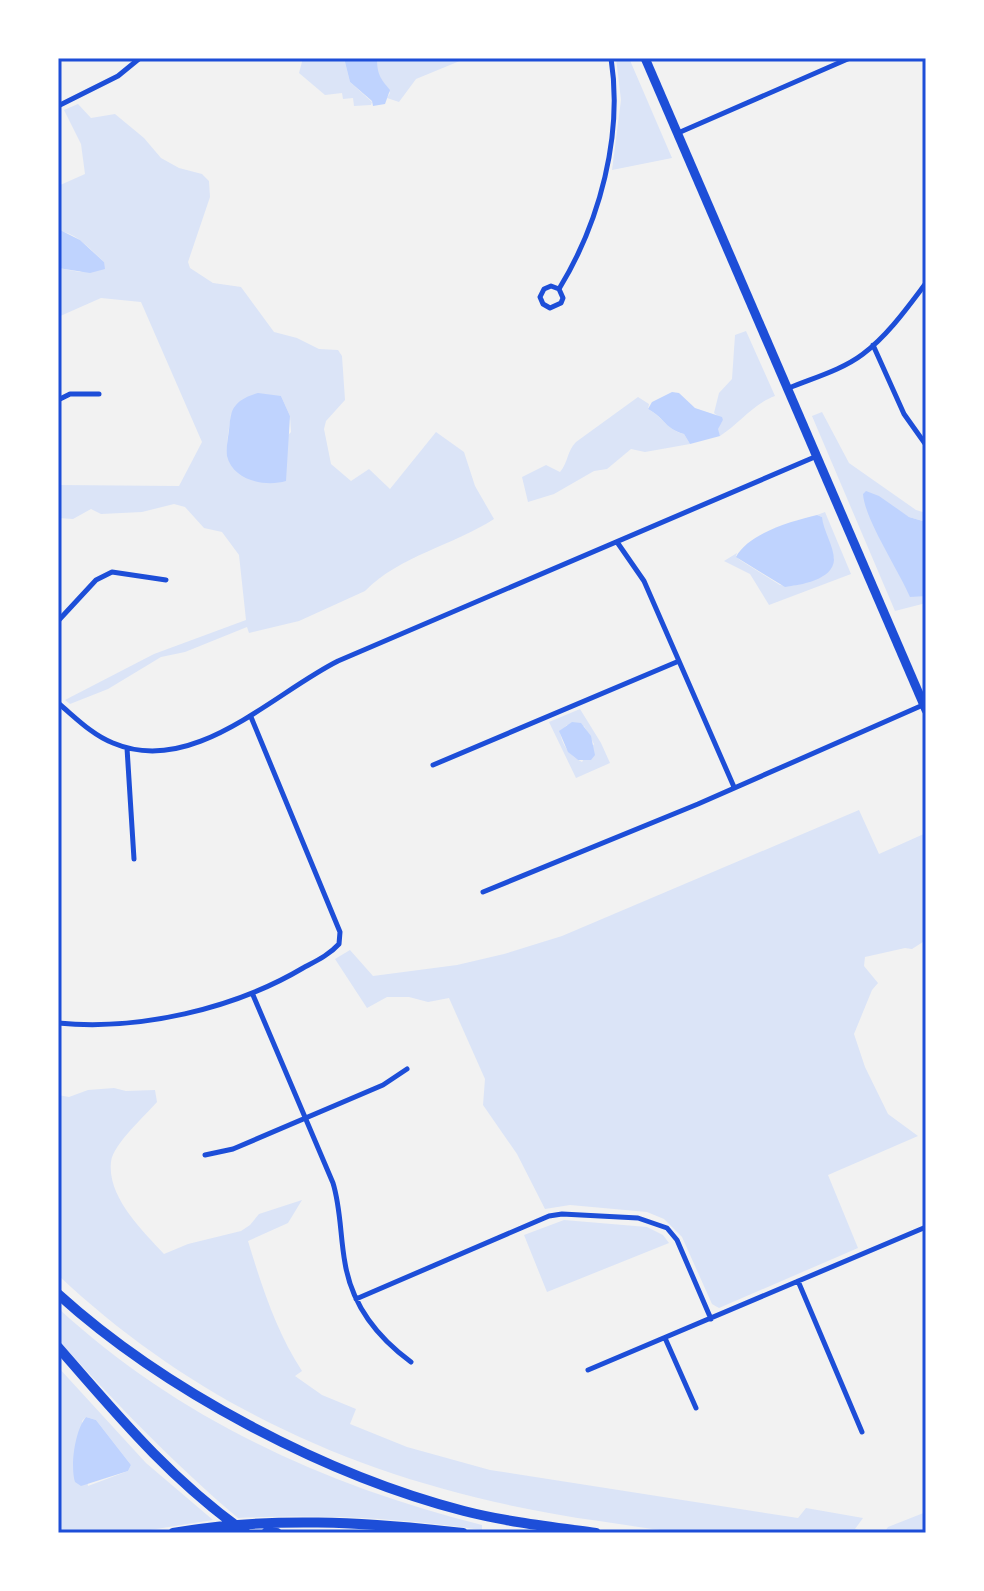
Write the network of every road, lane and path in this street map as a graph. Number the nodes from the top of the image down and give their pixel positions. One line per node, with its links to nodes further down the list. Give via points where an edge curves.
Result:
1 (140, 58): 5 (street, via 118,76)
2 (611, 58): 8 (street, via 614,119 606,168 586,236)
3 (645, 58): 6 (main road)
4 (850, 58): 6 (street)
5 (58, 106)
6 (677, 133): 10 (main road)
7 (926, 283): 9 (street)
8 (559, 289): 8 (street, via 561,303 546,307 541,292)
9 (873, 345): 10 (street, via 845,365); 13 (street, via 904,414)
10 (788, 389): 14 (main road)
11 (99, 394): 12 (street, via 70,394)
12 (58, 400)
13 (926, 445)
14 (817, 456): 15 (street); 20 (main road)
15 (617, 542): 18 (street, via 644,581); 21 (street, via 338,661)
16 (166, 580): 17 (street, via 112,572 96,580)
17 (58, 621)
18 (679, 661): 23 (street); 24 (street)
19 (58, 703): 22 (street, via 95,733)
20 (925, 707): 24 (street)
21 (251, 717): 22 (street, via 174,748); 27 (street, via 341,937 327,954)
22 (127, 748): 25 (street)
23 (433, 765)
24 (734, 787): 26 (street)
25 (134, 859)
26 (483, 892)
27 (253, 995): 28 (street, via 140,1022); 30 (street)
28 (58, 1023)
29 (407, 1069): 30 (street, via 383,1085)
30 (304, 1118): 31 (street, via 233,1149); 35 (street, via 337,1197 345,1262)
31 (205, 1155)
32 (926, 1227): 33 (street)
33 (798, 1281): 36 (street); 42 (street)
34 (58, 1294): 48 (highway, via 175,1381 313,1455 462,1510)
35 (356, 1299): 36 (street, via 549,1216 638,1218 672,1233); 39 (street, via 384,1341)
36 (711, 1319): 37 (street)
37 (665, 1338): 40 (street); 41 (street)
38 (58, 1347): 44 (highway, via 162,1464)
39 (411, 1362)
40 (588, 1370)
41 (696, 1408)
42 (862, 1432)
43 (175, 1533): 47 (highway, via 247,1524 343,1523)
44 (246, 1533)
45 (266, 1533): 46 (highway)
46 (277, 1533)
47 (463, 1533)
48 (596, 1533)

